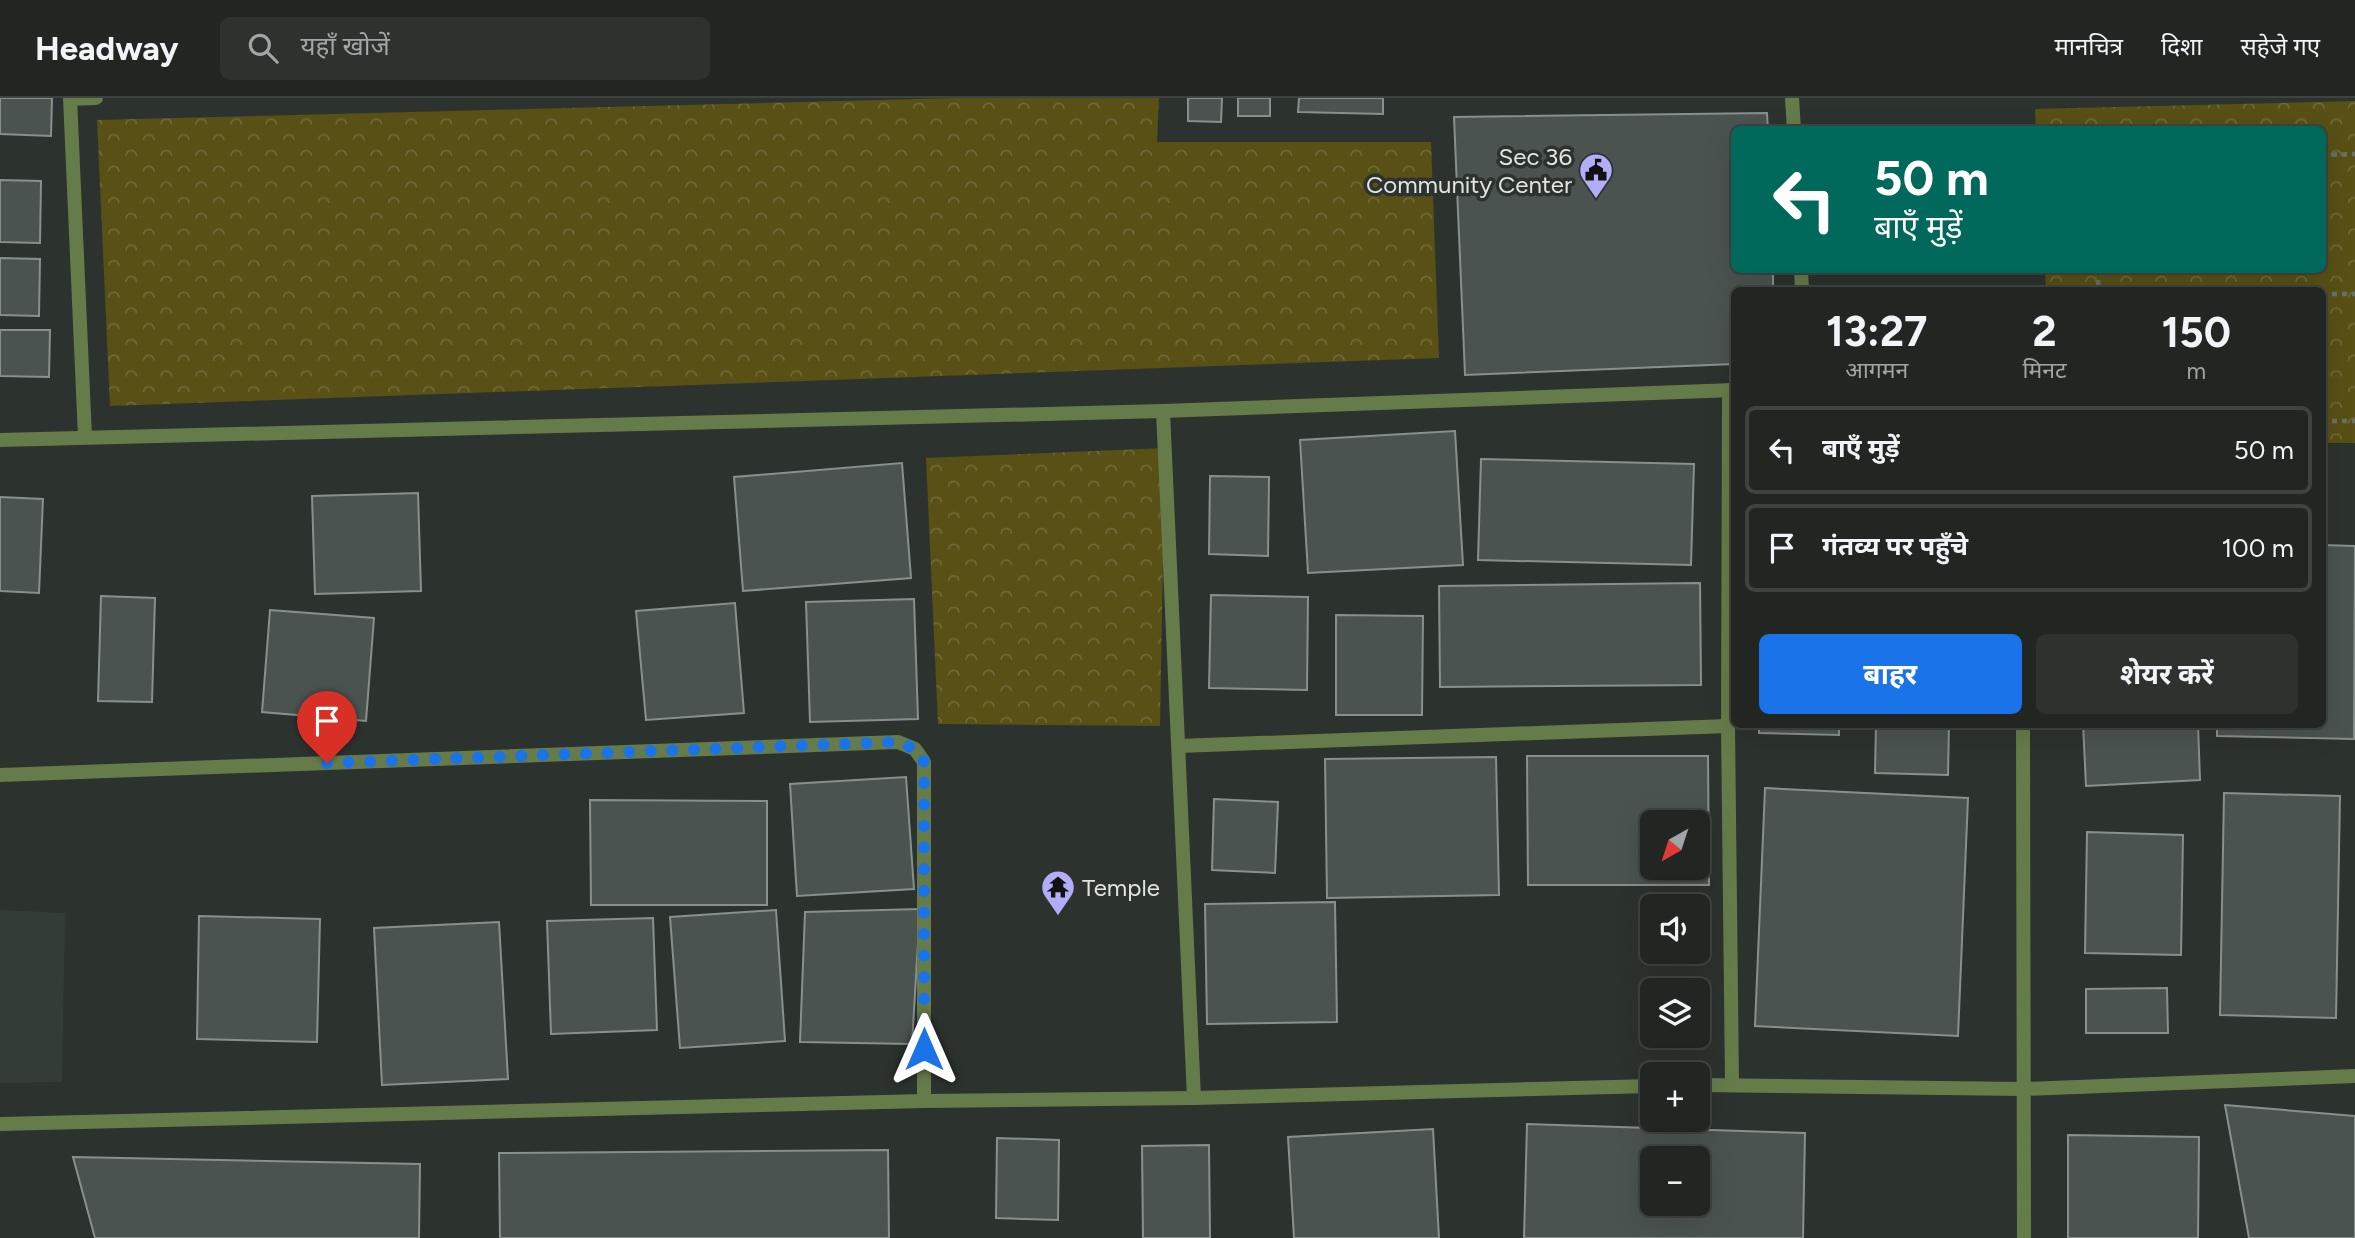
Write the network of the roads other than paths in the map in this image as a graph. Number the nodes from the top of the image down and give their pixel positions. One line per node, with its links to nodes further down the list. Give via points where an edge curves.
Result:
1 (70, 98): 2 (street); 7 (street)
2 (96, 98)
3 (1793, 98): 4 (street)
4 (1794, 126)
5 (1731, 390): 6 (street)
6 (1163, 411): 7 (street); 12 (street)
7 (85, 437): 8 (street)
8 (0, 440)
9 (1731, 474): 10 (street)
10 (1728, 726): 12 (street); 15 (street)
11 (2023, 728): 18 (street)
12 (1179, 746): 19 (street)
13 (0, 775): 20 (street, via 898,742 915,749 924,762)
14 (2355, 1076): 18 (street)
15 (1732, 1084): 16 (street); 18 (street)
16 (1710, 1085)
17 (1640, 1086): 19 (street)
18 (2024, 1088): 22 (street)
19 (1194, 1098): 20 (street)
20 (924, 1101): 21 (street)
21 (0, 1124)
22 (2024, 1238)

